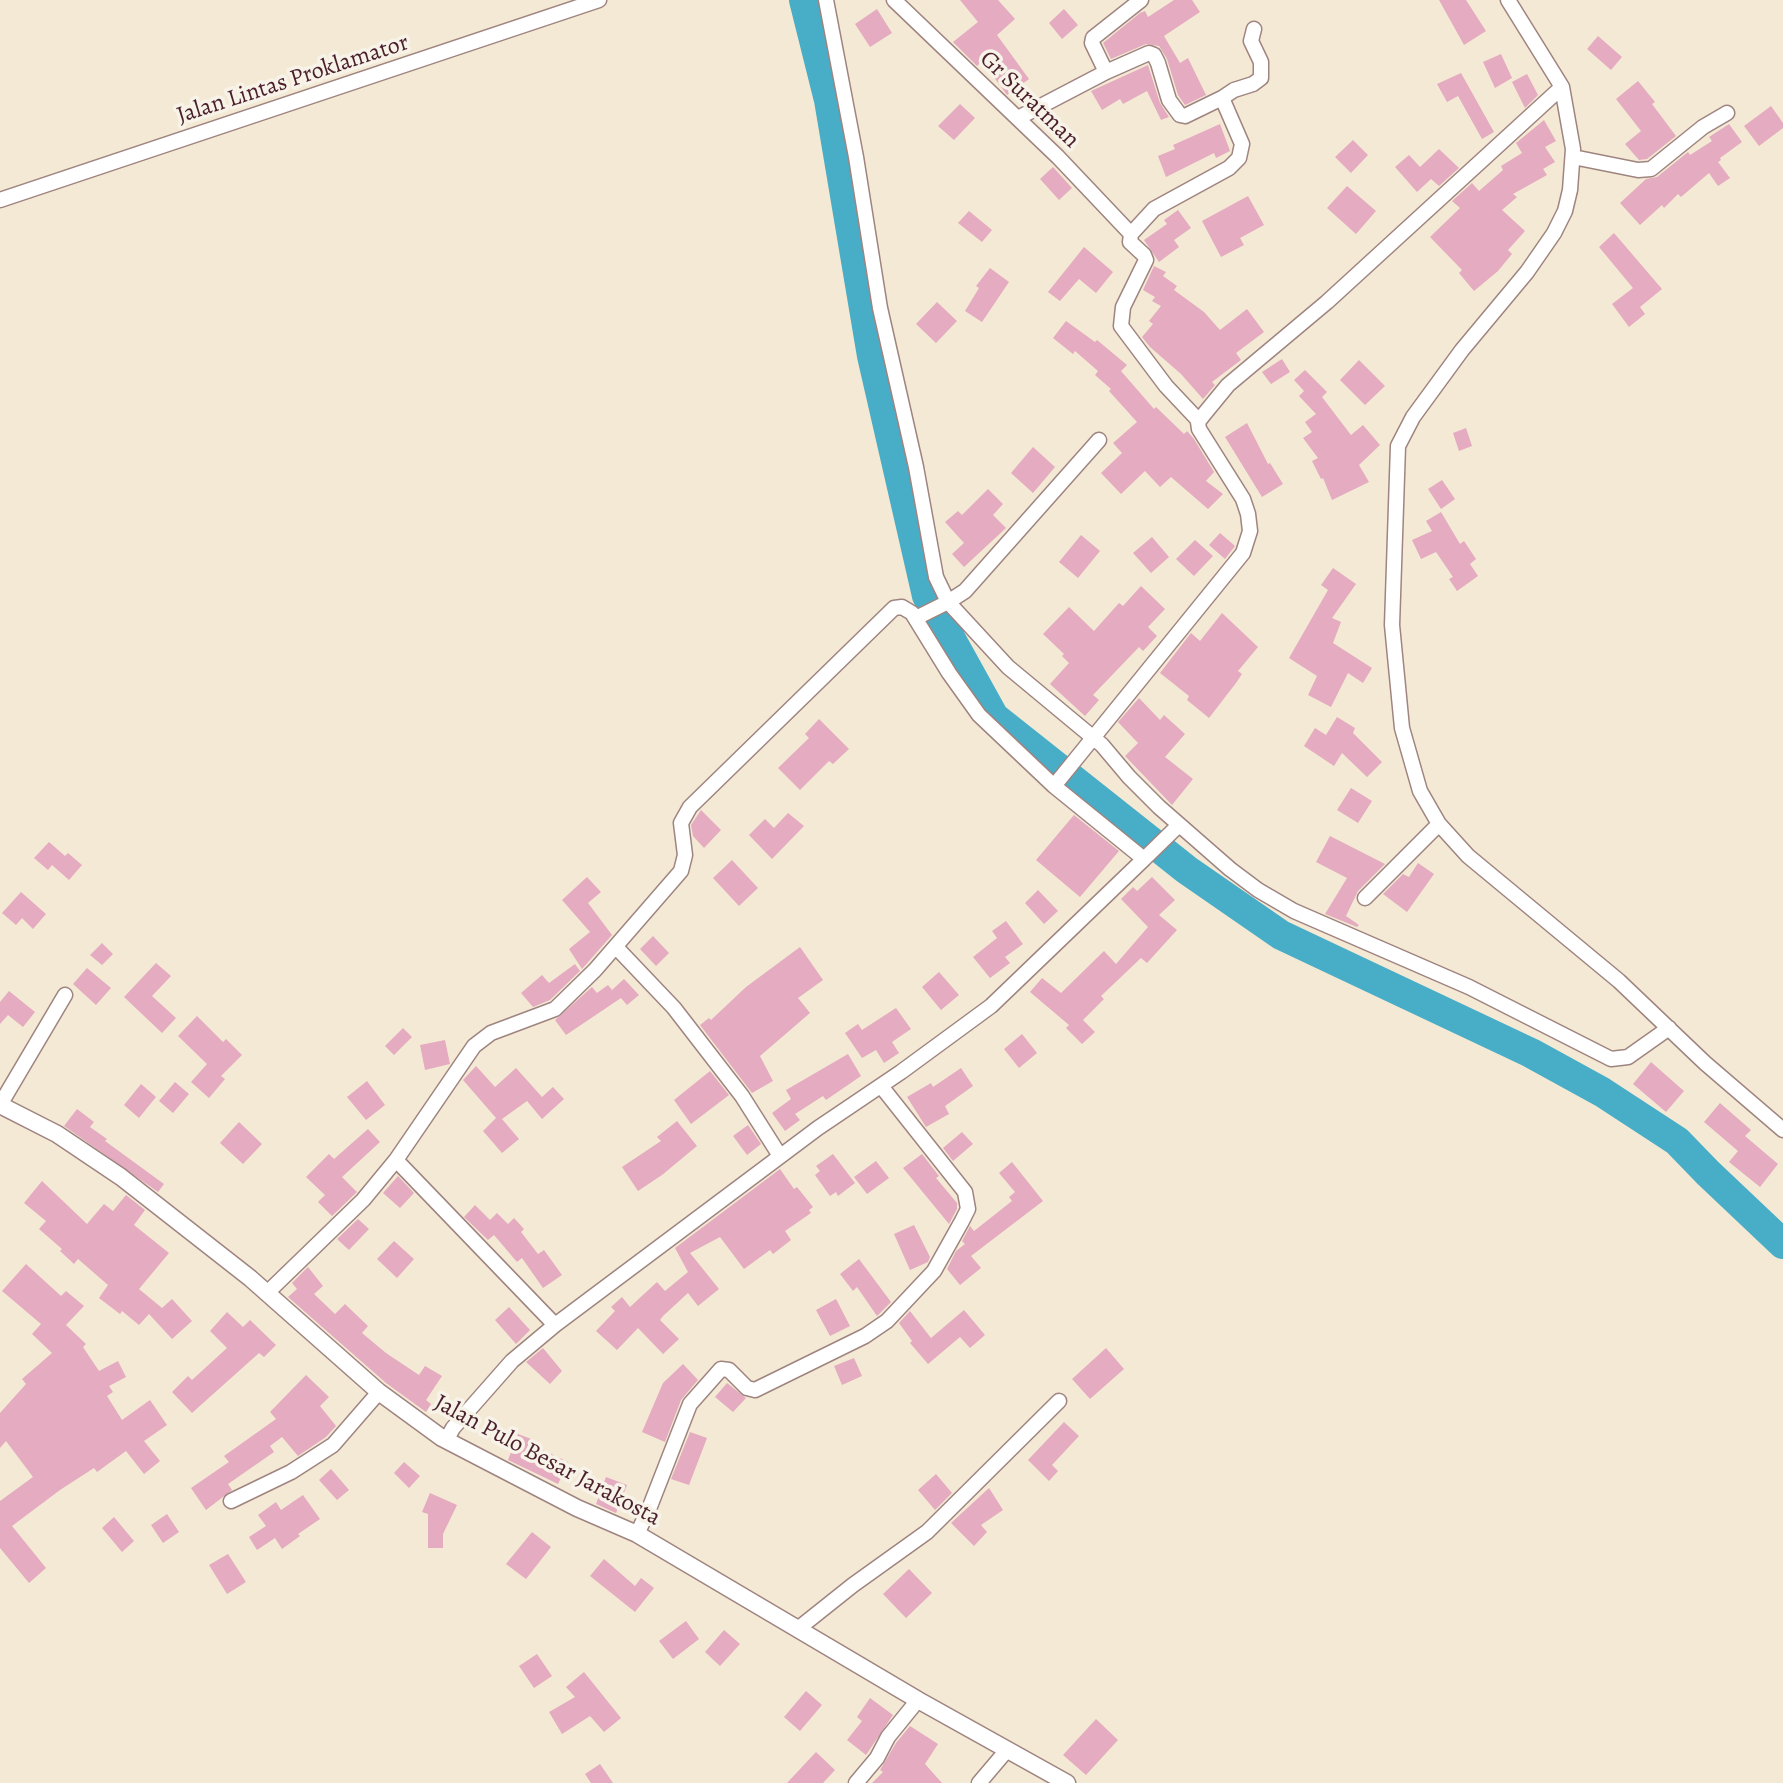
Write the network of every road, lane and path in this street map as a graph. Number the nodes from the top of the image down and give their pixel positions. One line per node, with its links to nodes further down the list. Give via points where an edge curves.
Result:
1 (599, 0): 13 (street, Jalan Lintas Proklamator)
2 (826, 0): 17 (street, via 880,308)
3 (894, 0): 11 (street, Gr Suratman)
4 (1141, 0): 7 (street, via 1093,38)
5 (1508, 0): 8 (street)
6 (1254, 29): 9 (street, via 1251,41 1261,62 1261,78)
7 (1106, 72): 9 (street, via 1149,53 1180,115); 11 (street)
8 (1562, 87): 12 (street); 15 (street, via 1228,385)
9 (1222, 98): 14 (street, via 1242,144 1239,158 1154,209)
10 (1727, 113): 12 (street, via 1646,171)
11 (1018, 118): 14 (street, Gr Suratman)
12 (1573, 157): 21 (street, via 1565,211 1554,233 1462,350 1398,446 1392,625 1397,693 1415,776)
13 (0, 200)
14 (1131, 234): 15 (street, via 1130,242 1146,260 1123,307 1121,326)
15 (1199, 421): 19 (street, via 1246,506 1246,544)
16 (1099, 440): 17 (street, via 965,591)
17 (945, 604): 18 (street); 19 (street, via 1008,667)
18 (920, 616): 20 (street, via 949,673 979,715); 25 (street, via 902,607 891,610 690,807 681,823 681,871)
19 (1094, 737): 20 (street); 22 (street)
20 (1057, 782): 23 (street)
21 (1439, 824): 24 (street); 27 (street, via 1468,856)
22 (1177, 827): 23 (street); 27 (street, via 1294,911 1469,987 1597,1054 1623,1059)
23 (1149, 854): 28 (street, via 991,1006)
24 (1365, 898)
25 (616, 947): 31 (street, via 674,1008 742,1096); 32 (street, via 555,1009 491,1033 474,1046)
26 (65, 995): 29 (street)
27 (1669, 1028): 30 (street)
28 (881, 1086): 31 (street); 39 (street, via 965,1192 968,1209 956,1233 910,1298 849,1346 755,1390 721,1369 690,1404)
29 (0, 1105): 33 (street, Jalan Pulo Besar Jarakosta, via 90,1154)
30 (1783, 1130)
31 (780, 1156): 34 (street)
32 (396, 1160): 33 (street); 34 (street)
33 (269, 1294): 35 (street, Jalan Pulo Besar Jarakosta)
34 (555, 1325): 37 (street, via 481,1394 453,1428 448,1437)
35 (379, 1392): 37 (street, Jalan Pulo Besar Jarakosta); 38 (street, via 333,1445)
36 (1059, 1401): 40 (street, via 927,1532)
37 (452, 1443): 39 (street, Jalan Pulo Besar Jarakosta)
38 (231, 1501)
39 (637, 1534): 40 (street, Jalan Pulo Besar Jarakosta)
40 (799, 1628): 41 (street, Jalan Pulo Besar Jarakosta)
41 (918, 1700): 42 (street, Jalan Pulo Besar Jarakosta); 43 (street)
42 (1007, 1750): 44 (street); 45 (street, Jalan Pulo Besar Jarakosta)
43 (856, 1783)
44 (979, 1783)
45 (1067, 1783)

